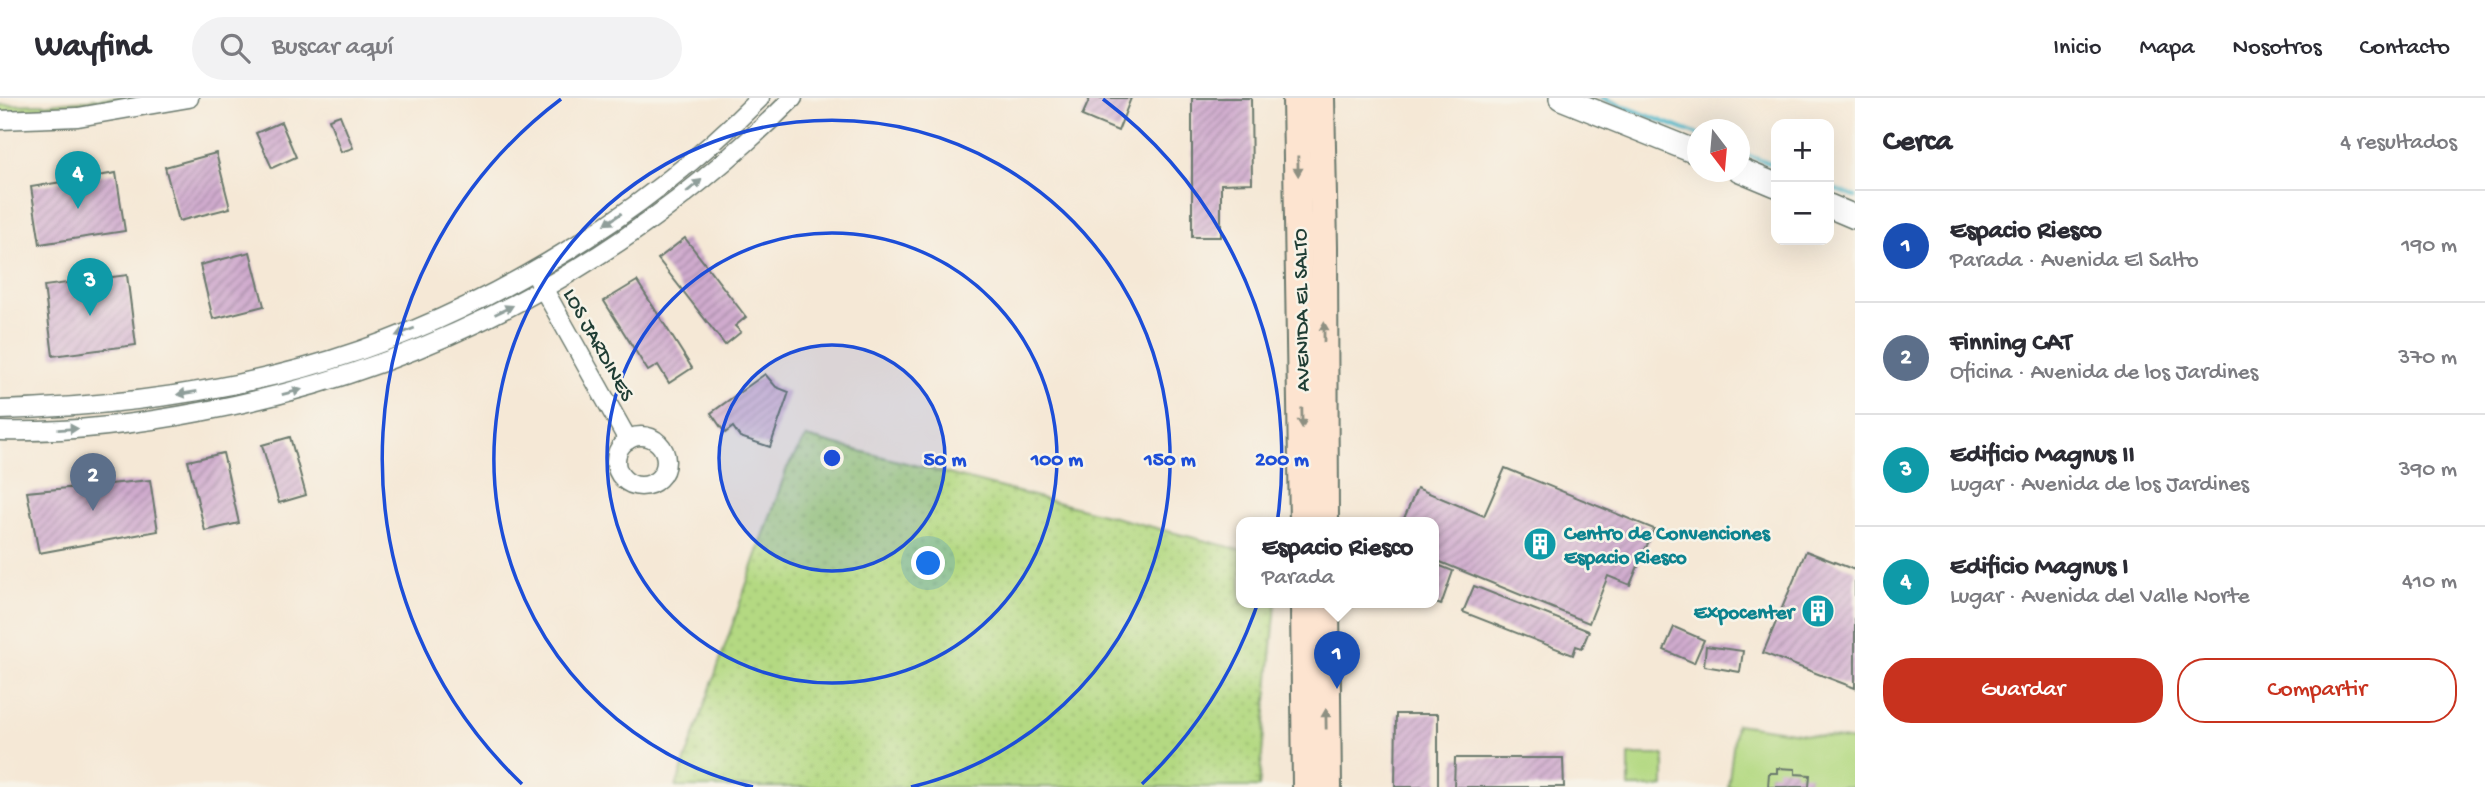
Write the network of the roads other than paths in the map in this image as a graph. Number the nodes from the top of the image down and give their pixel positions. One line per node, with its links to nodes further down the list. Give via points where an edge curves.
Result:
1 (186, 98): 7 (street, via 78,117)
2 (760, 98): 13 (street, one-way to 13, via 653,191)
3 (793, 98): 14 (street, one-way to 3, via 668,207)
4 (1296, 98): 20 (main road, AVENIDA EL SALTO, one-way to 20)
5 (1321, 98): 21 (main road, AVENIDA EL SALTO, one-way to 5)
6 (1561, 98): 8 (street)
7 (0, 120)
8 (1687, 149)
9 (1750, 174): 10 (street)
10 (1771, 183)
11 (1834, 208): 12 (street)
12 (1855, 217)
13 (533, 270): 14 (street, LOS JARDINES); 15 (street, one-way to 15, via 389,339)
14 (544, 290): 16 (street, one-way to 14, via 399,358); 19 (street, LOS JARDINES)
15 (257, 379): 16 (street, via 253,391); 17 (street, one-way to 17, via 131,401)
16 (264, 399): 18 (street, one-way to 16, via 114,426)
17 (0, 410)
18 (0, 431)
19 (628, 440)
20 (1303, 517)
21 (1325, 517)
22 (1304, 608): 24 (main road)
23 (1326, 608): 25 (main road, one-way to 23)
24 (1306, 787)
25 (1328, 787)

